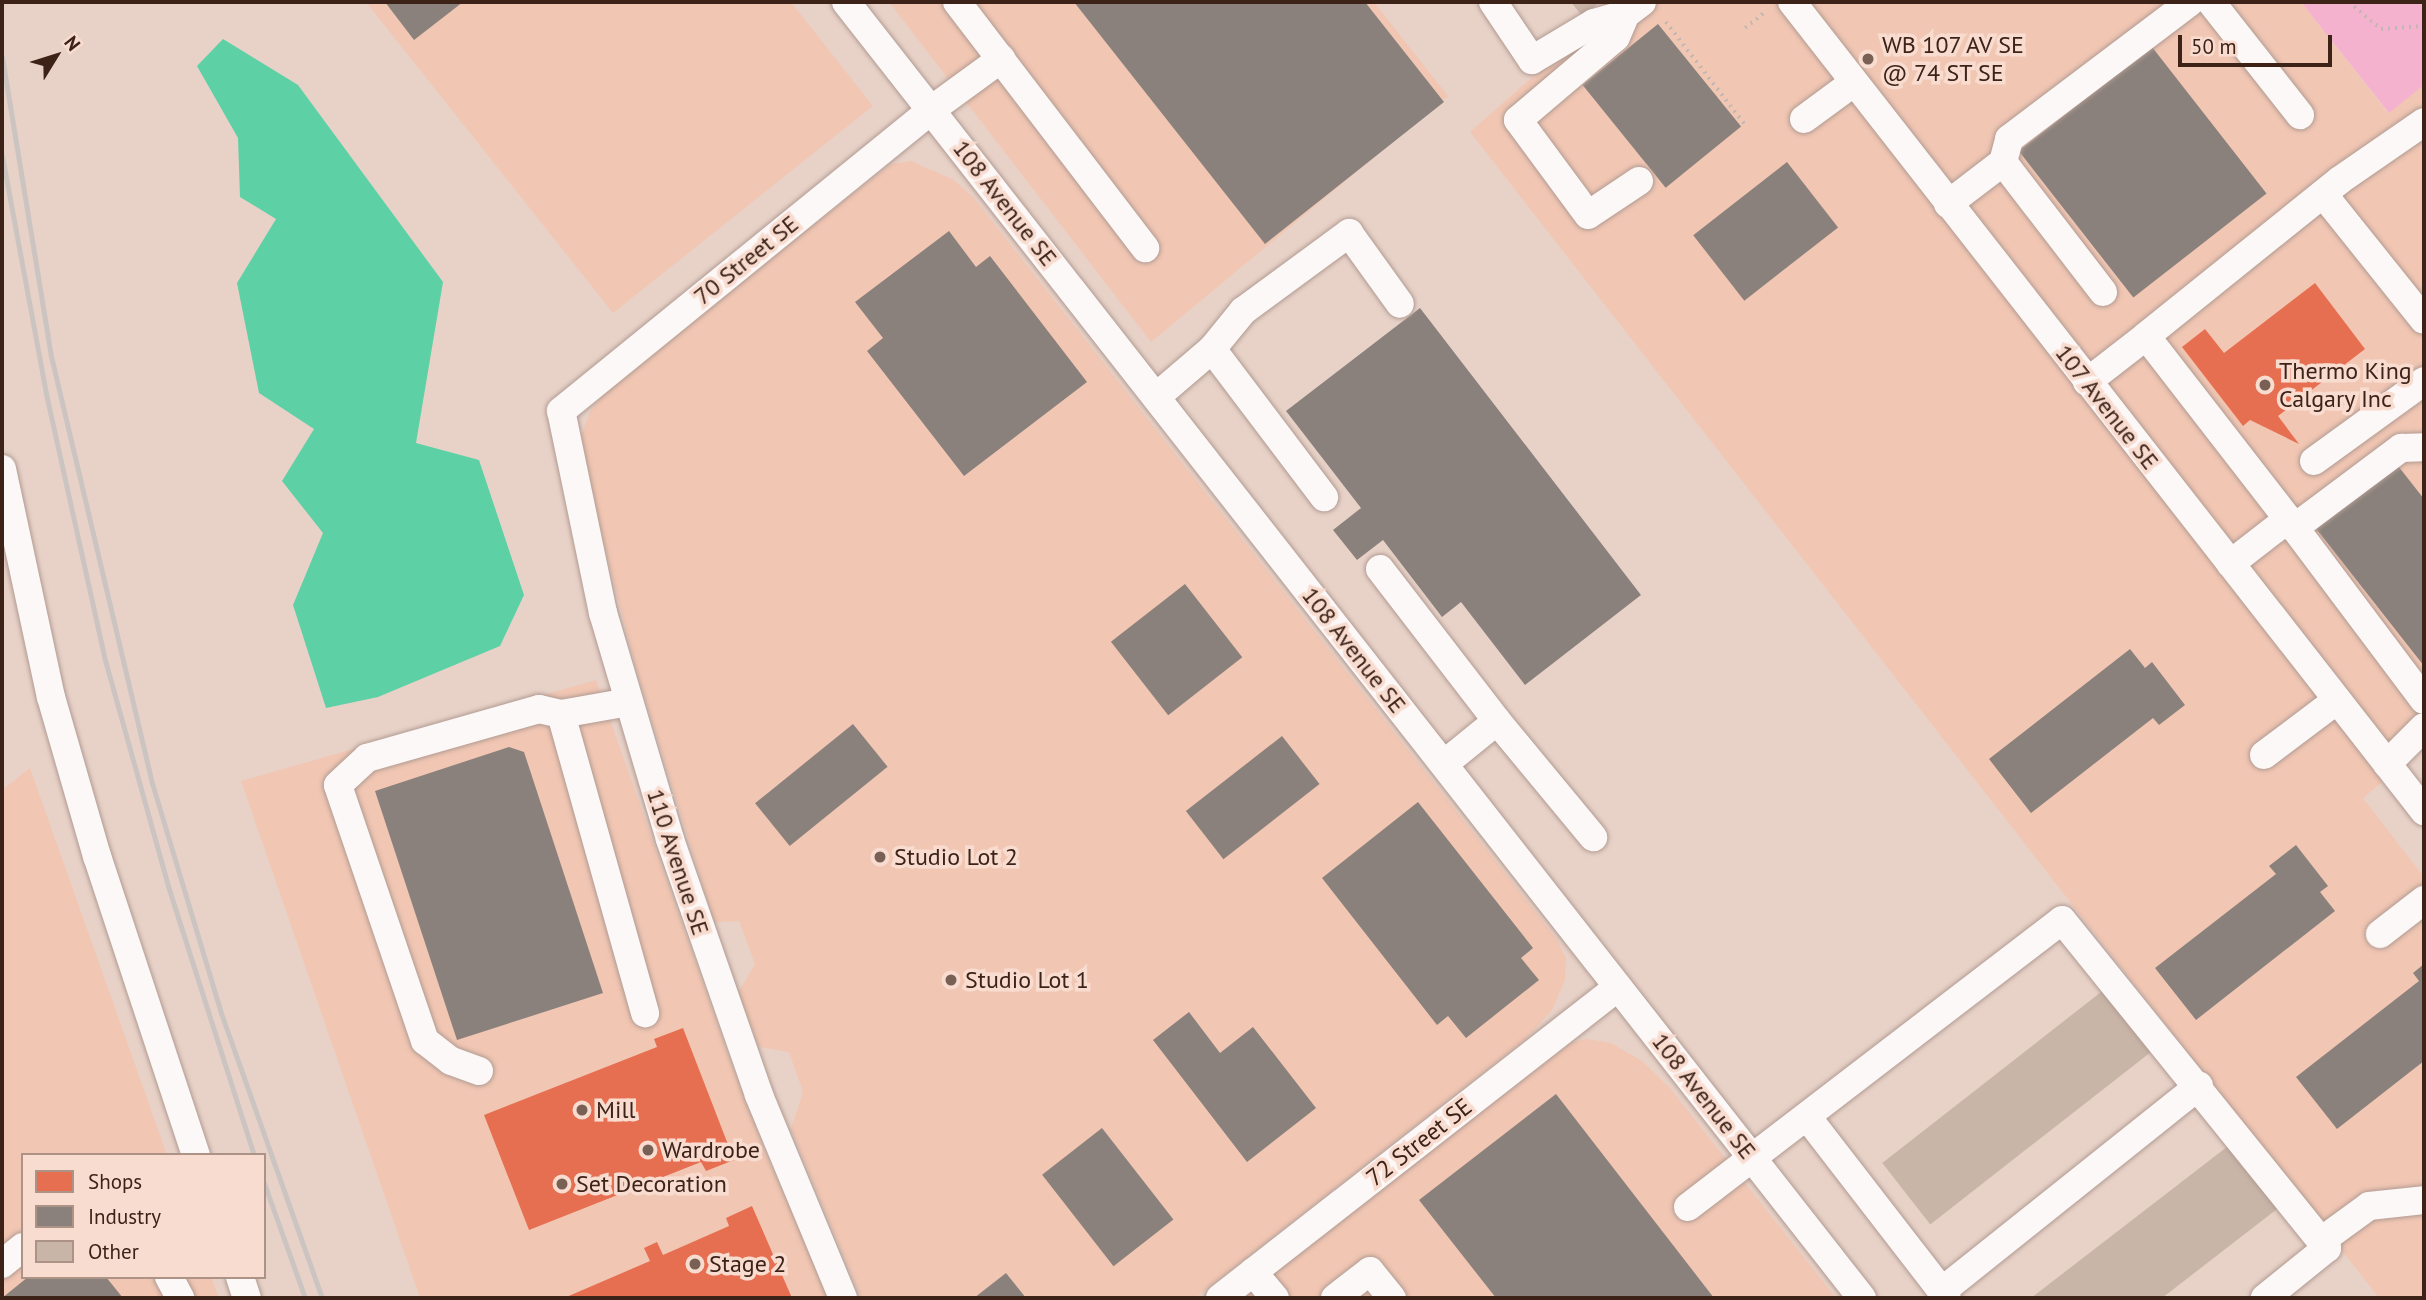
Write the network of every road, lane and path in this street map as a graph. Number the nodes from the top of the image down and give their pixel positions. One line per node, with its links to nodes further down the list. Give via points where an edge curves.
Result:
1 (846, 2): 15 (street, 108 Avenue SE)
2 (957, 2): 13 (street)
3 (1493, 2): 8 (street, via 1532,60 1594,23)
4 (1792, 2): 14 (street, 107 Avenue SE)
5 (2190, 2): 20 (street, via 2009,139)
6 (2211, 2): 16 (street)
7 (2349, 2): 11 (path, via 2381,29)
8 (1634, 8): 21 (street, via 1616,37 1518,120 1588,215)
9 (1765, 12): 12 (path)
10 (1666, 22): 19 (path)
11 (2424, 26)
12 (1745, 28)
13 (1001, 59): 15 (street, 70 Street SE); 24 (street)
14 (1853, 83): 17 (street); 23 (street, 107 Avenue SE)
15 (931, 110): 32 (street, 108 Avenue SE); 33 (street, 70 Street SE)
16 (2300, 115)
17 (1804, 119)
18 (2424, 122): 22 (street)
19 (1747, 127)
20 (2003, 162): 23 (street); 25 (street)
21 (1639, 181)
22 (2323, 194): 27 (street); 28 (street)
23 (1948, 204): 31 (street, 107 Avenue SE)
24 (1145, 248)
25 (2103, 292)
26 (1400, 304): 29 (street, via 1349,233 1243,311)
27 (2424, 320)
28 (2146, 336): 31 (street); 38 (street)
29 (1212, 349): 32 (street); 37 (street)
30 (2424, 380): 35 (street)
31 (2087, 382): 39 (street, 107 Avenue SE)
32 (1156, 397): 48 (street, 108 Avenue SE)
33 (561, 411): 43 (street, 110 Avenue SE, via 603,613)
34 (2424, 447): 38 (street, via 2401,449)
35 (2314, 460)
36 (2, 468): 59 (street, via 51,697 97,856)
37 (1324, 496)
38 (2291, 523): 39 (street); 42 (street)
39 (2230, 564): 41 (street, 107 Avenue SE)
40 (1380, 569): 45 (street)
41 (2337, 699): 47 (street); 49 (street, 107 Avenue SE)
42 (2424, 700)
43 (629, 702): 44 (street); 72 (street, 110 Avenue SE, via 710,960 759,1096)
44 (561, 714): 55 (street); 56 (street, via 539,709 367,758 338,785 425,1041 451,1061)
45 (1497, 721): 48 (street); 51 (street)
46 (2424, 727): 49 (street)
47 (2264, 755)
48 (1444, 764): 54 (street, 108 Avenue SE)
49 (2387, 764): 50 (street, 107 Avenue SE)
50 (2424, 811)
51 (1593, 837)
52 (2424, 900): 53 (street)
53 (2380, 934)
54 (1618, 987): 60 (street, 108 Avenue SE); 66 (street, 72 Street SE)
55 (645, 1013)
56 (479, 1071)
57 (2199, 1086): 58 (street, via 2062,920); 63 (street); 69 (street)
58 (1808, 1118): 60 (street); 69 (street)
59 (195, 1153)
60 (1752, 1158): 62 (street); 77 (street, 108 Avenue SE)
61 (2424, 1200): 63 (street, via 2369,1206)
62 (1688, 1207)
63 (2321, 1241): 78 (street, via 2327,1248)
64 (21, 1249): 65 (street)
65 (2, 1264)
66 (1253, 1272): 73 (street, 72 Street SE); 74 (street)
67 (170, 1279): 70 (street)
68 (241, 1279): 71 (street)
69 (1944, 1295)
70 (180, 1298)
71 (247, 1298)
72 (843, 1298)
73 (1220, 1298)
74 (1275, 1298)
75 (1335, 1298): 76 (street, via 1370,1271)
76 (1392, 1298)
77 (1862, 1298)
78 (2265, 1298)

